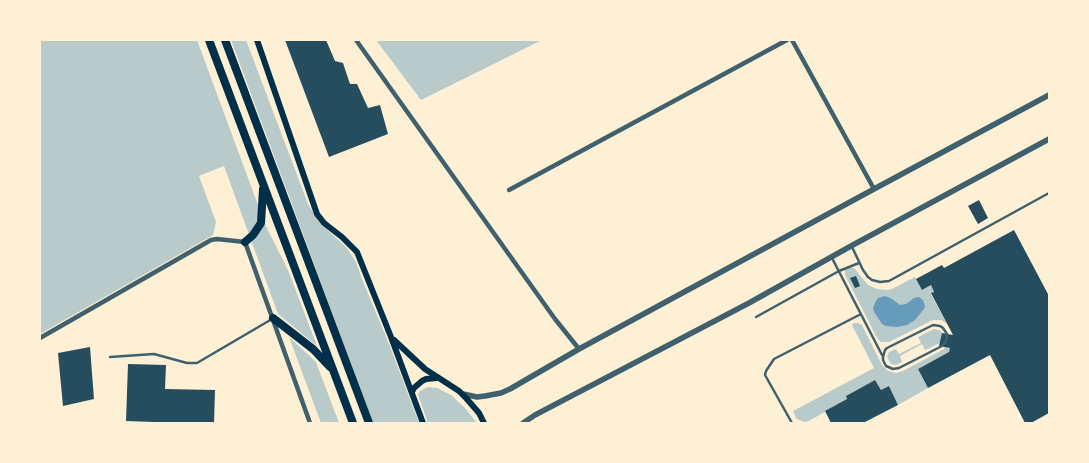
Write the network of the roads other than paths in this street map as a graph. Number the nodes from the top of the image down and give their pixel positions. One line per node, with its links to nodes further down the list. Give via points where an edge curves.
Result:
1 (209, 40): 9 (highway)
2 (224, 40): 32 (highway)
3 (257, 40): 21 (main road, via 317,214 357,252)
4 (356, 40): 23 (street)
5 (787, 40): 11 (street)
6 (792, 40): 10 (street)
7 (1049, 95): 10 (street)
8 (1049, 139): 14 (street)
9 (263, 184): 13 (highway, via 261,223); 26 (highway)
10 (874, 189): 23 (street)
11 (509, 190)
12 (1049, 193): 16 (lane, via 889,281 872,280)
13 (245, 242): 20 (street); 22 (street, via 212,240)
14 (851, 246): 15 (street); 16 (lane)
15 (832, 257): 17 (lane); 35 (street)
16 (859, 262): 17 (lane)
17 (839, 271): 18 (lane); 19 (lane)
18 (861, 314): 25 (lane); 36 (lane, via 774,359 766,371 765,375)
19 (756, 317)
20 (273, 318): 24 (lane, via 197,363 154,354); 26 (highway, via 313,349); 30 (street)
21 (391, 337): 27 (main road); 28 (main road)
22 (40, 338)
23 (579, 349): 29 (street, via 510,389 477,397)
24 (110, 357)
25 (882, 357): 25 (lane, via 889,368 900,368 942,346 947,334 940,326 930,326 887,348)
26 (333, 370): 31 (highway)
27 (437, 378): 28 (main road, via 422,381); 29 (main road)
28 (412, 392): 33 (main road)
29 (463, 394): 34 (main road)
30 (310, 423)
31 (353, 423)
32 (369, 423)
33 (423, 423)
34 (484, 423)
35 (523, 423)
36 (792, 423)

